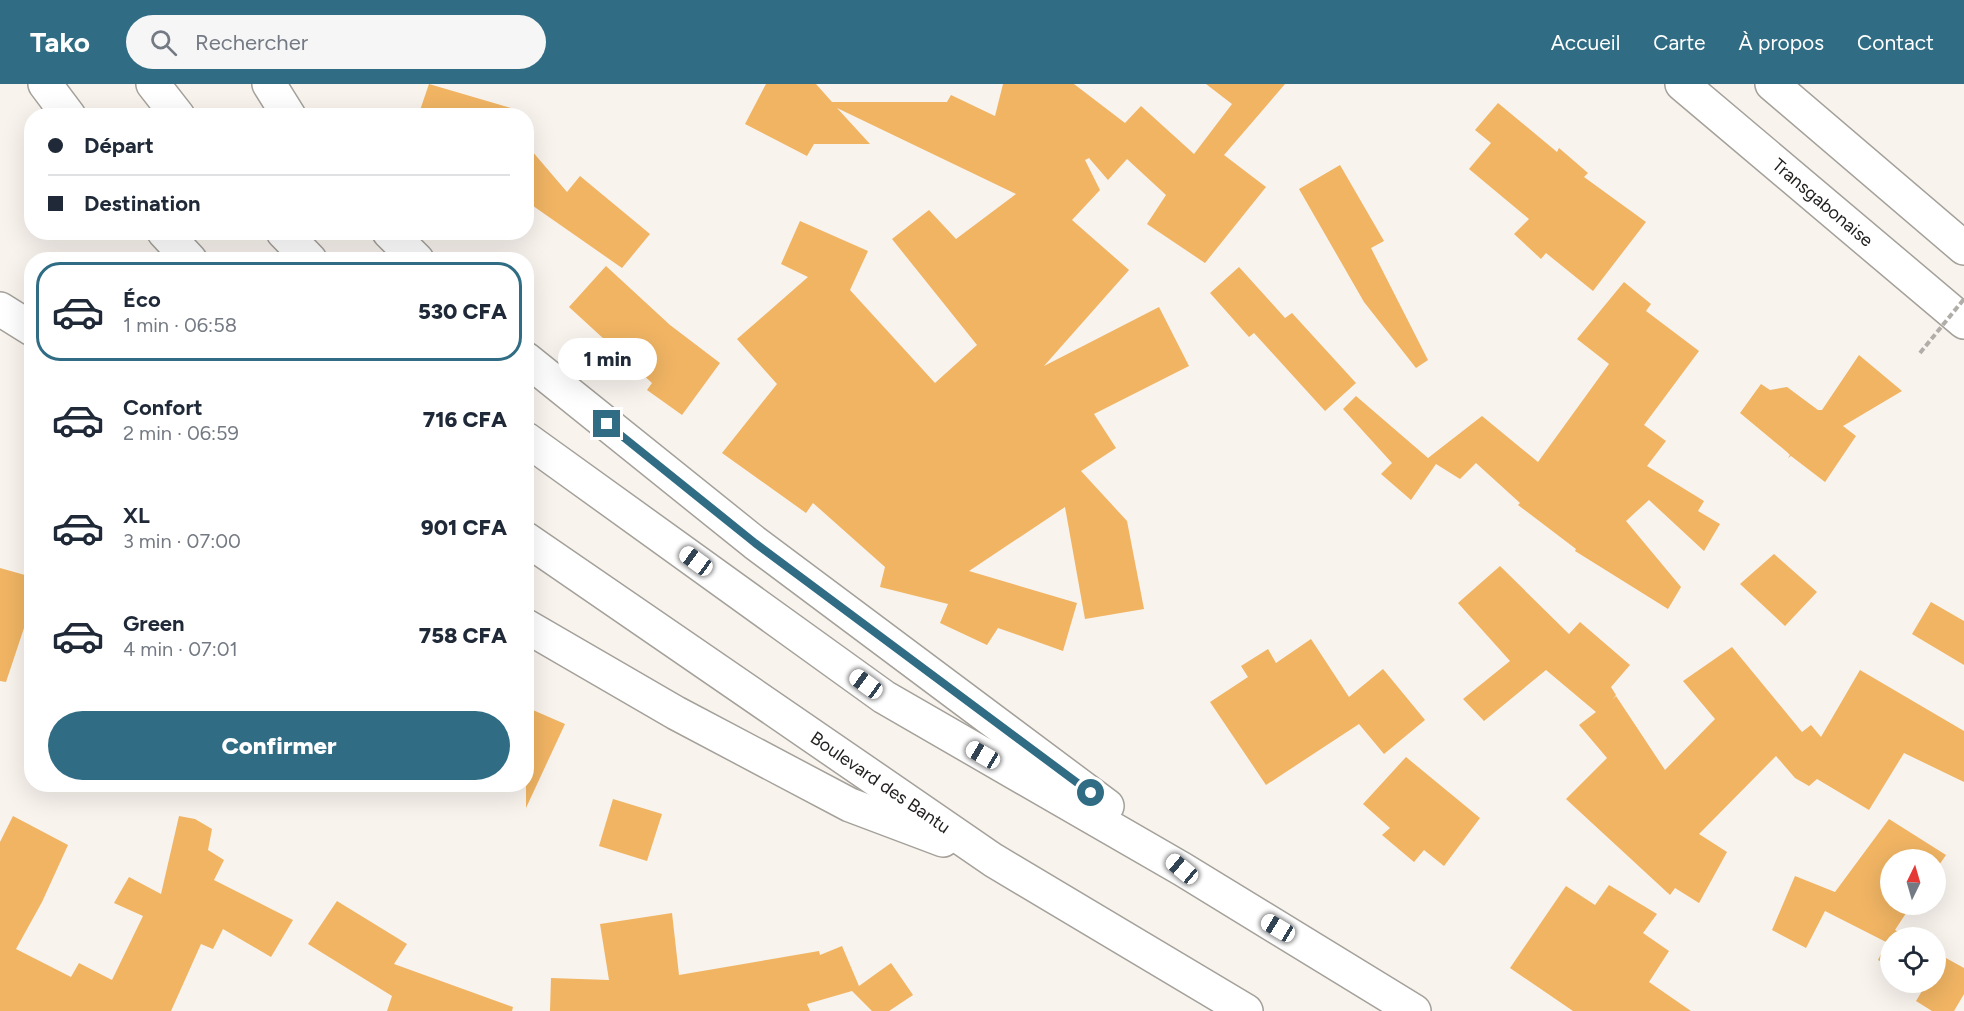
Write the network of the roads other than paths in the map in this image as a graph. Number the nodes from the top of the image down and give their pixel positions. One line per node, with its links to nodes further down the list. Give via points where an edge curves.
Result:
1 (45, 84): 6 (highway)
2 (153, 84): 7 (highway)
3 (268, 84): 8 (highway)
4 (1682, 84): 17 (highway, Transgabonaise)
5 (1772, 84): 12 (highway)
6 (63, 108)
7 (172, 108)
8 (284, 108)
9 (171, 240): 13 (highway)
10 (291, 240): 14 (highway)
11 (396, 240): 15 (highway)
12 (1964, 248)
13 (183, 252)
14 (302, 252)
15 (409, 252)
16 (0, 309): 18 (highway)
17 (1964, 322)
18 (24, 324)
19 (534, 365): 24 (highway, via 755,543 1091,793)
20 (534, 445): 24 (highway, via 884,697)
21 (534, 544): 23 (highway, Boulevard des Bantu)
22 (534, 631): 23 (highway, via 676,713 850,805)
23 (993, 860): 25 (highway, Boulevard des Bantu)
24 (1182, 869): 26 (highway)
25 (1246, 1011)
26 (1414, 1011)

